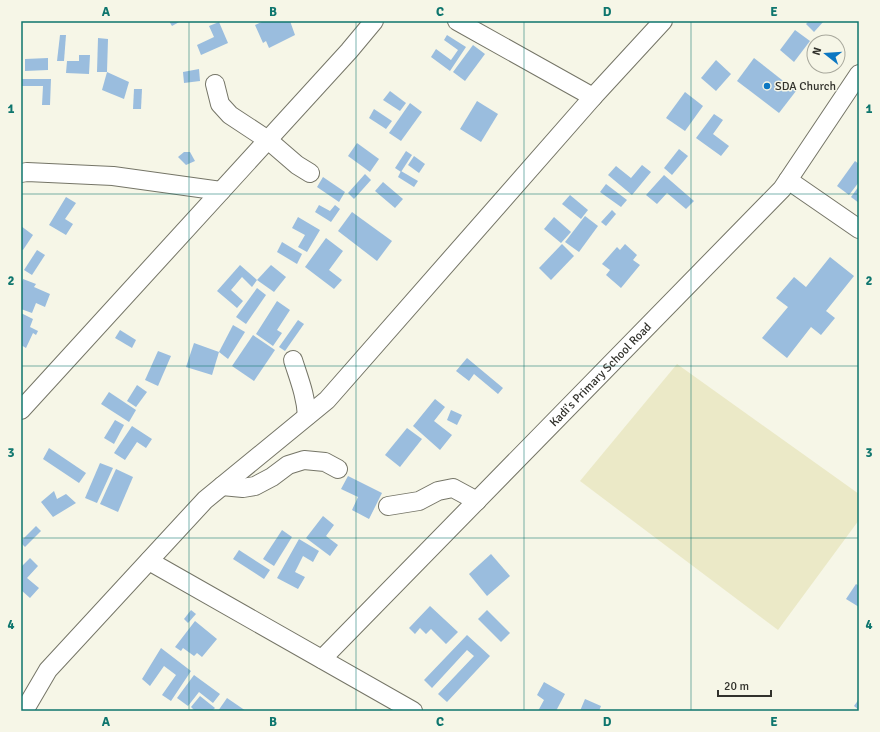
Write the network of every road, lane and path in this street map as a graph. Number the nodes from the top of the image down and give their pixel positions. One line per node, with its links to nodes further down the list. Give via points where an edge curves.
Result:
1 (374, 21): 7 (street)
2 (457, 21): 6 (street)
3 (663, 21): 6 (street)
4 (859, 74): 10 (street, Kadi's Primary School Road)
5 (215, 84): 7 (street, via 220,104 230,115)
6 (592, 97): 15 (street, via 327,400)
7 (268, 140): 9 (street); 11 (street)
8 (21, 173): 11 (street, via 113,176)
9 (310, 173)
10 (788, 180): 12 (street); 18 (street, Kadi's Primary School Road)
11 (221, 191): 14 (street)
12 (859, 229)
13 (293, 360): 15 (street)
14 (21, 410)
15 (307, 416): 17 (street)
16 (338, 469): 17 (street, via 325,462 304,460 288,465 255,486)
17 (222, 486): 20 (street, via 205,500)
18 (477, 501): 19 (street, via 453,488 438,491 420,501); 21 (street, Kadi's Primary School Road)
19 (388, 506)
20 (149, 561): 21 (street); 22 (street, via 48,670)
21 (322, 659): 23 (street)
22 (24, 711)
23 (413, 711)

